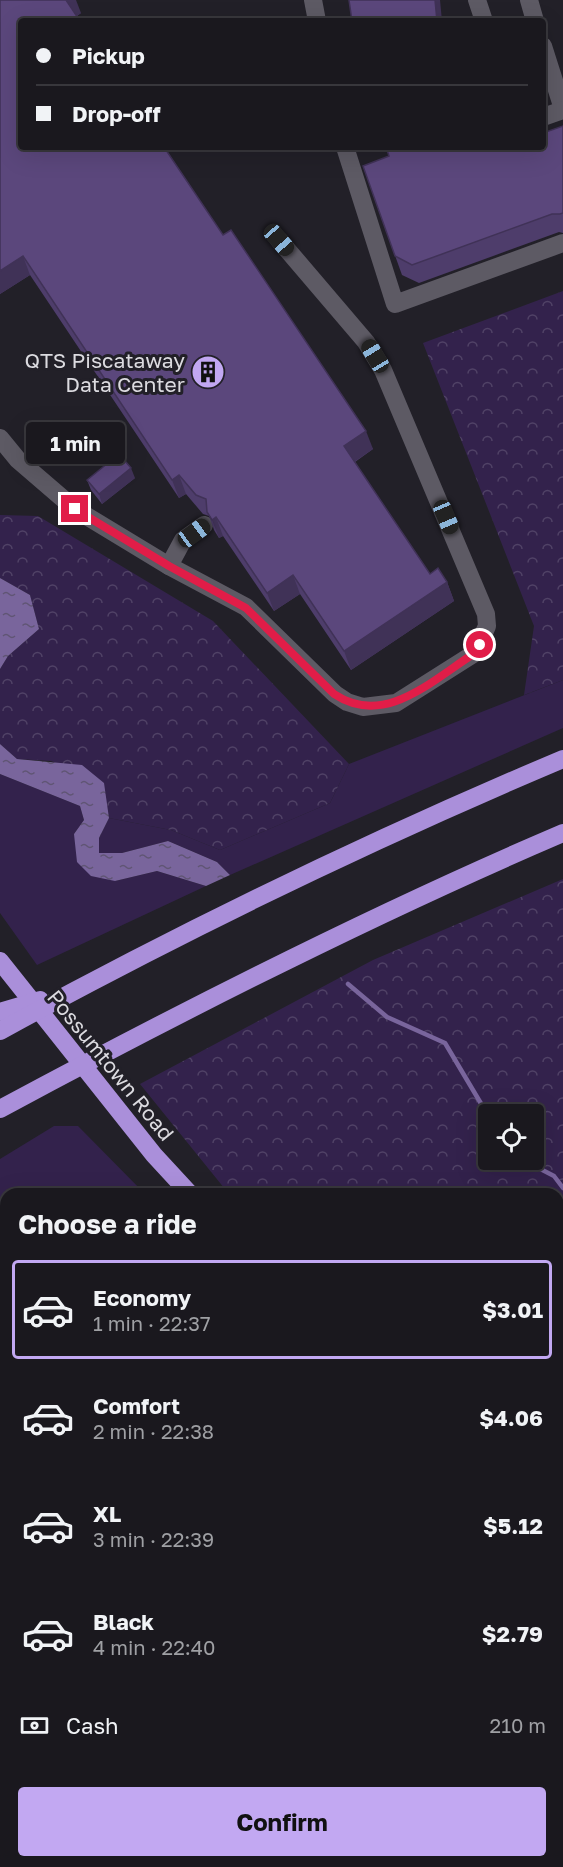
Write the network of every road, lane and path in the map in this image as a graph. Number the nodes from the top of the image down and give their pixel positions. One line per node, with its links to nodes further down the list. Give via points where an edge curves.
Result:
1 (314, 0): 4 (street)
2 (477, 0): 5 (street)
3 (529, 0): 6 (street)
4 (317, 18)
5 (483, 18)
6 (534, 18)
7 (546, 56): 8 (street)
8 (563, 110): 9 (street)
9 (546, 116)
10 (346, 150): 12 (street, via 395,304)
11 (279, 240): 15 (street, via 366,342 383,370 481,601 487,626 475,653 396,703 363,707 334,694 246,608)
12 (563, 243)
13 (0, 438): 15 (street, via 18,460 75,509)
14 (204, 525): 15 (street, via 183,540)
15 (169, 566)
16 (563, 759): 19 (highway, via 324,867)
17 (563, 833): 22 (highway, via 410,901 153,1028)
18 (0, 961): 23 (highway, Possumtown Road)
19 (74, 991): 20 (highway); 21 (highway)
20 (0, 1012)
21 (0, 1031)
22 (5, 1107)
23 (184, 1188)

